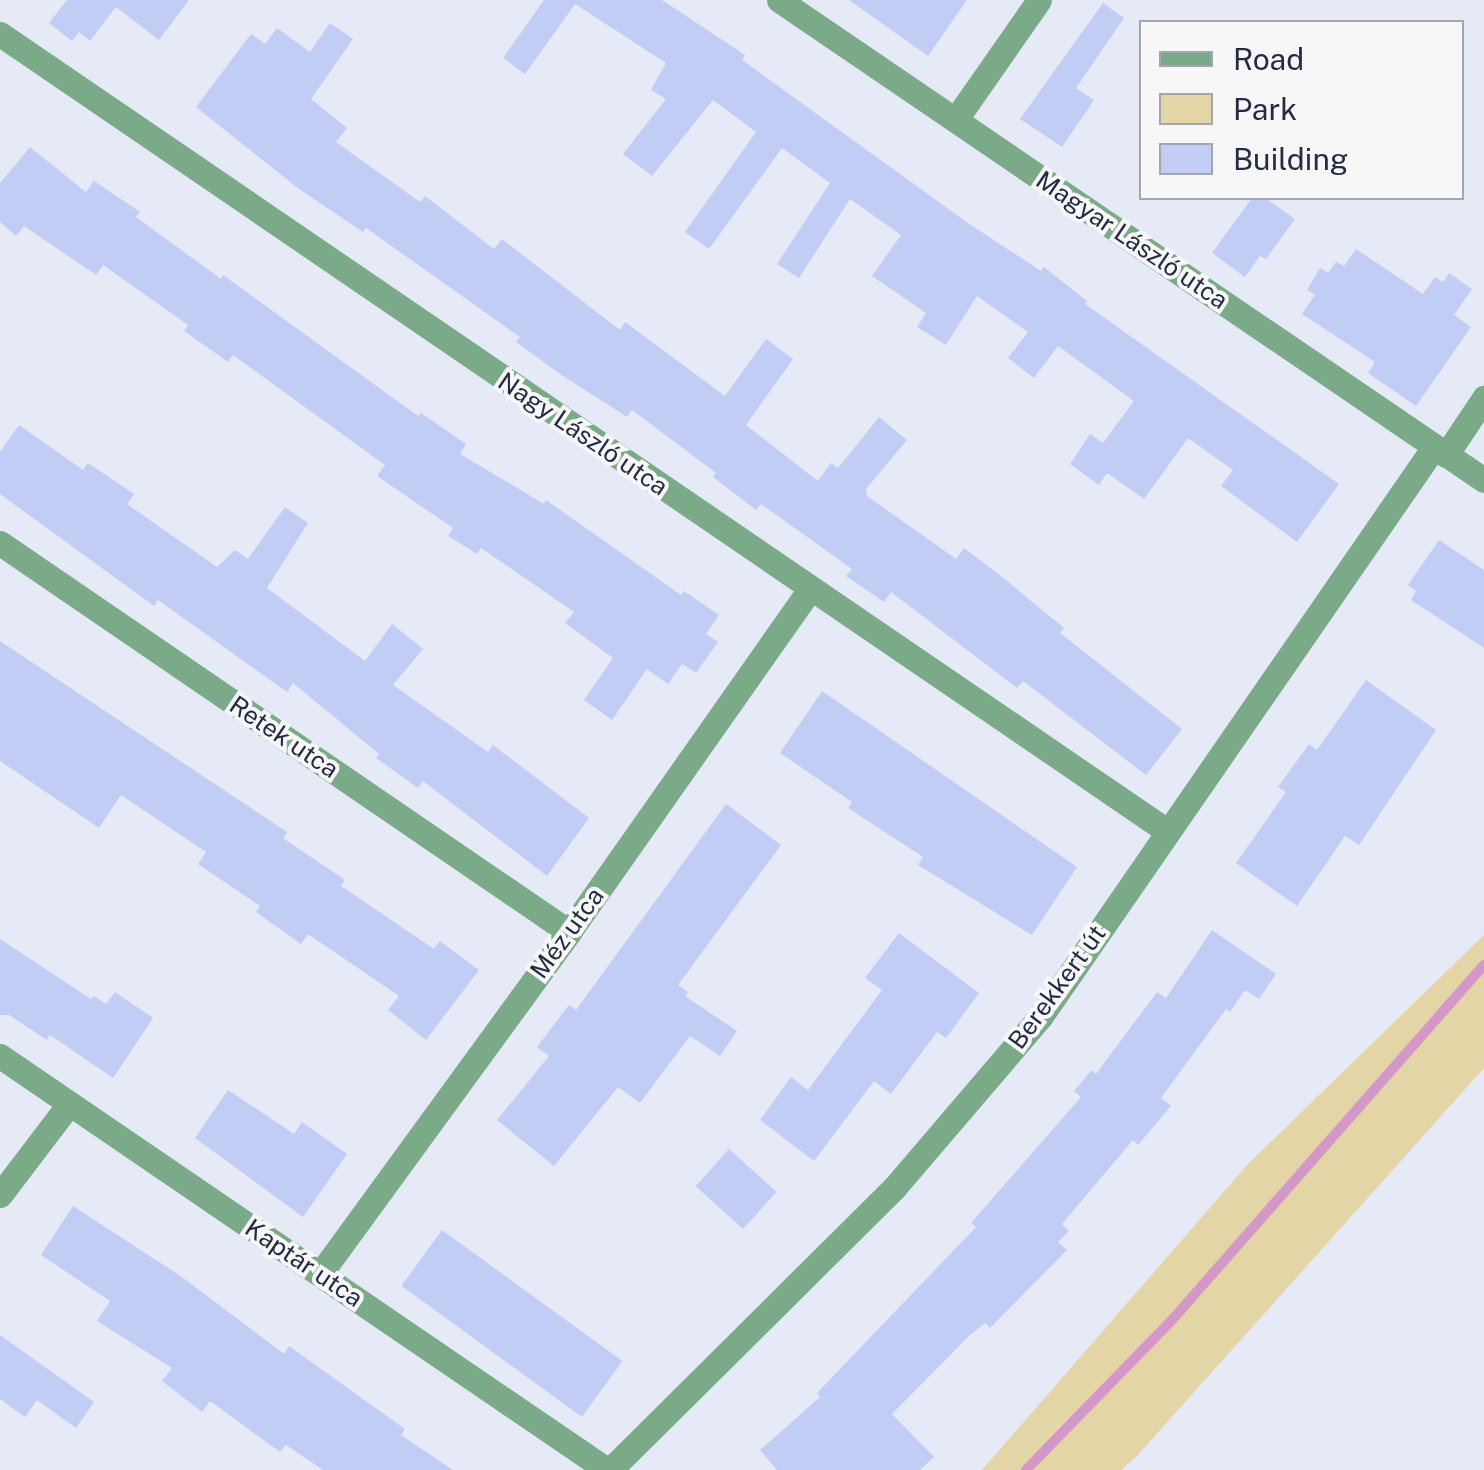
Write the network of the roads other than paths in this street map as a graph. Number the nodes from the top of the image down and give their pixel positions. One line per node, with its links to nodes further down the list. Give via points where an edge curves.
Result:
1 (779, 0): 4 (street, Magyar László utca)
2 (1038, 0): 4 (street)
3 (0, 34): 9 (street, Nagy László utca)
4 (956, 119): 6 (street, Magyar László utca)
5 (1484, 398): 6 (street, Berekkert út)
6 (1440, 451): 7 (street, Magyar László utca); 10 (street, Berekkert út)
7 (1484, 480)
8 (0, 542): 11 (street, Retek utca)
9 (810, 589): 10 (street, Nagy László utca); 11 (street, Méz utca)
10 (1167, 831): 16 (street, Berekkert út, via 1041,1016 894,1188)
11 (569, 932): 15 (street, Méz utca)
12 (0, 1056): 13 (street, Kaptár utca)
13 (70, 1104): 14 (street); 15 (street, Kaptár utca)
14 (0, 1194)
15 (320, 1274): 16 (street, Kaptár utca)
16 (608, 1470)

